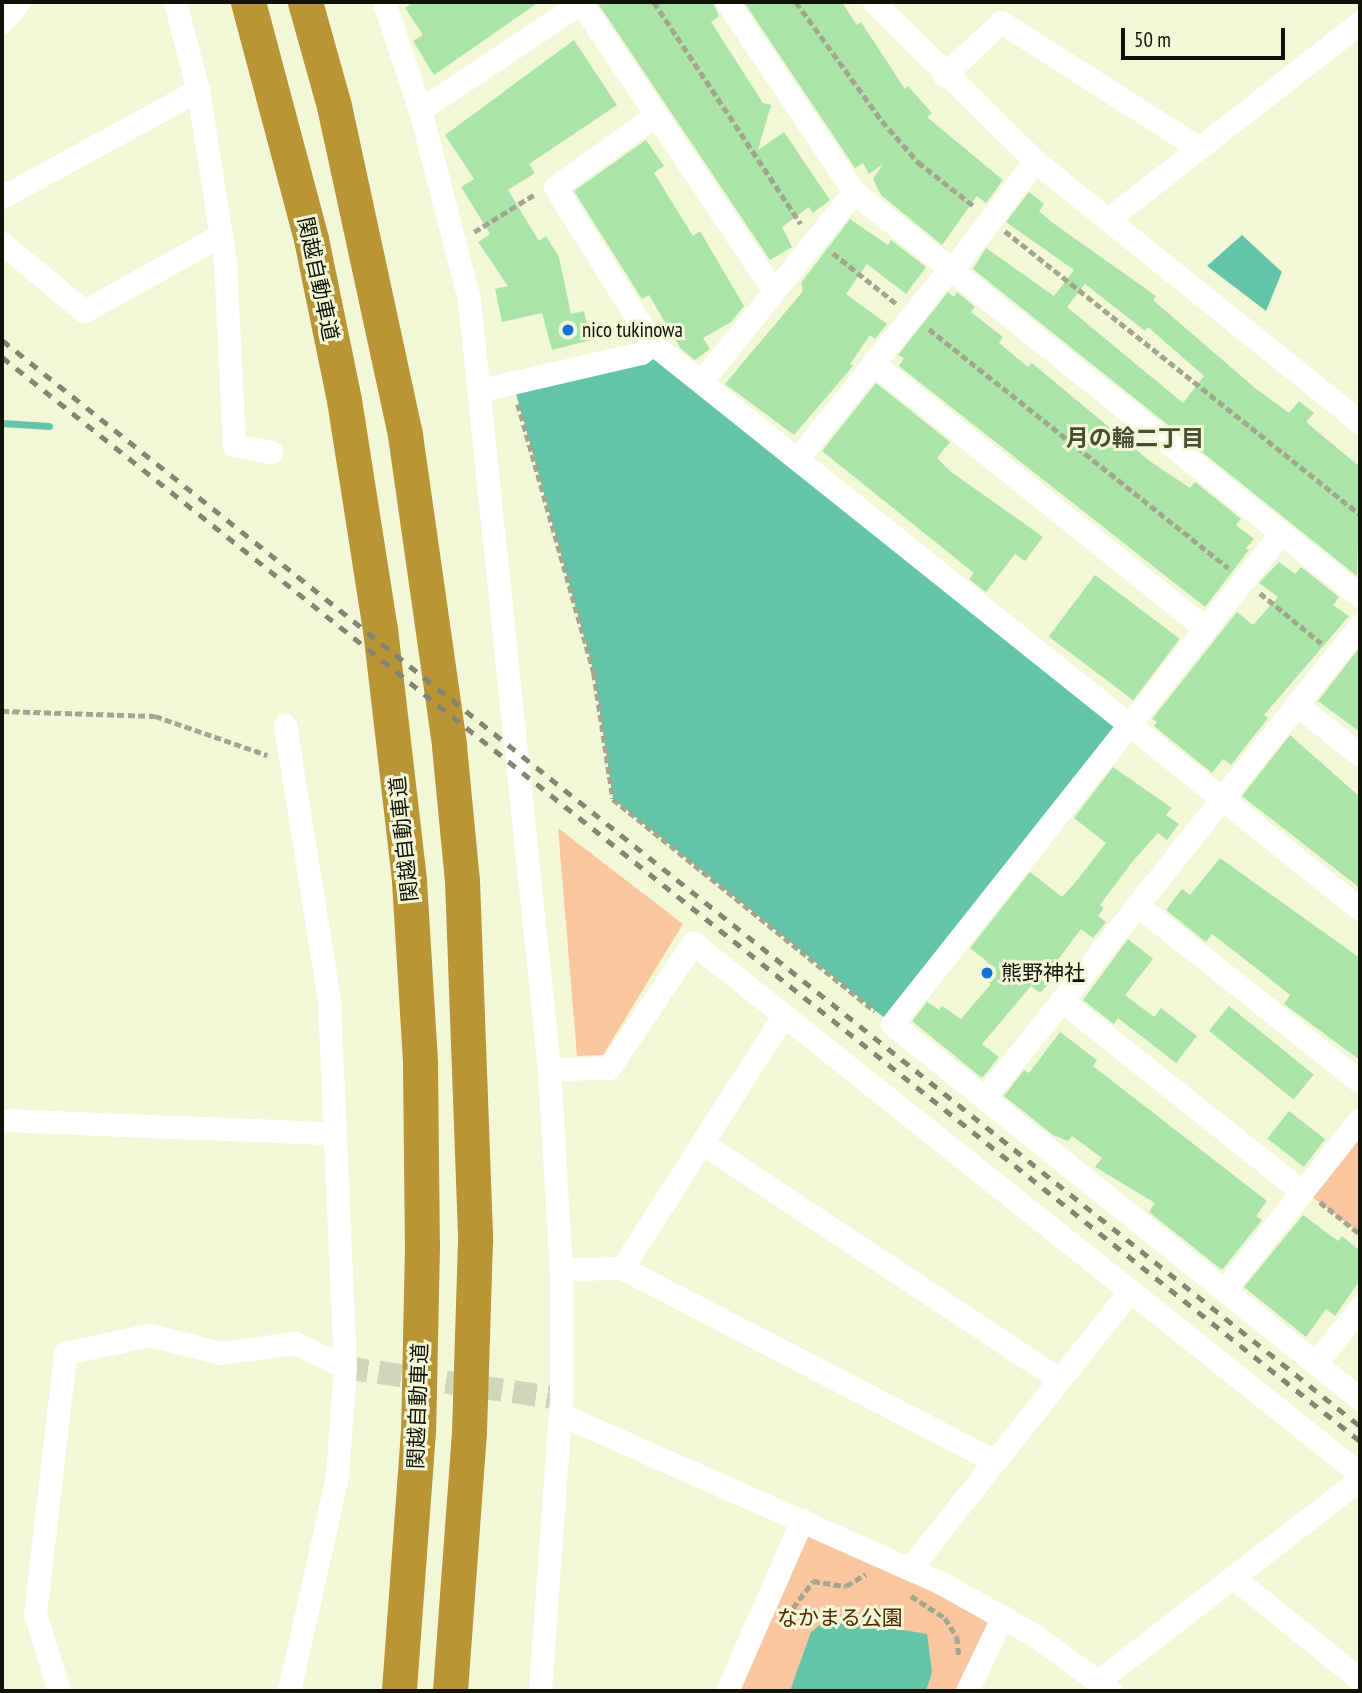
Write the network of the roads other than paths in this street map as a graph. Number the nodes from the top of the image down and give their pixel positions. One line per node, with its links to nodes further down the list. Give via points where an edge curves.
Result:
1 (175, 2): 10 (street)
2 (248, 2): 70 (highway, 関越自動車道, via 311,239 344,400 389,693 409,881 420,1063 422,1245 417,1445)
3 (305, 2): 71 (highway, via 334,106 405,435 449,746 472,1061 475,1241 469,1432)
4 (384, 2): 11 (street)
5 (582, 2): 11 (street); 12 (street)
6 (727, 2): 15 (street)
7 (874, 2): 9 (street)
8 (1360, 22): 13 (street)
9 (944, 75): 13 (street, via 1001,22); 14 (street)
10 (198, 90): 16 (street); 18 (street)
11 (420, 110): 25 (street, via 469,300)
12 (656, 115): 21 (street); 22 (street, via 555,187)
13 (1199, 148): 17 (street)
14 (1035, 162): 17 (street); 20 (street)
15 (854, 192): 20 (street); 21 (street)
16 (2, 197)
17 (1107, 220): 26 (street)
18 (221, 235): 19 (street, via 84,311); 27 (street, via 234,445)
19 (2, 243)
20 (951, 269): 23 (street); 29 (street)
21 (774, 291): 24 (street)
22 (653, 344): 24 (street); 25 (street, via 641,353)
23 (873, 363): 28 (street); 32 (street)
24 (701, 382): 28 (street)
25 (481, 390): 42 (street)
26 (1360, 422)
27 (271, 452)
28 (797, 459): 34 (street)
29 (1281, 533): 30 (street); 32 (street)
30 (1360, 596)
31 (1360, 625): 33 (street)
32 (1205, 628): 34 (street)
33 (1297, 705): 36 (street); 37 (street)
34 (1130, 724): 37 (street); 44 (street, via 892,1024)
35 (285, 725): 47 (street, via 329,1001)
36 (1360, 755)
37 (1222, 799): 38 (street); 39 (street)
38 (1137, 905): 40 (street); 43 (street)
39 (1360, 909)
40 (1061, 1000): 44 (street); 49 (street)
41 (784, 1015): 42 (street, via 693,943 609,1068); 48 (street); 53 (street)
42 (549, 1069): 51 (street)
43 (1360, 1082)
44 (984, 1098): 52 (street)
45 (1360, 1119): 49 (street)
46 (2, 1120): 47 (street)
47 (332, 1133): 56 (street)
48 (702, 1143): 50 (street); 57 (street)
49 (1302, 1191): 52 (street)
50 (622, 1268): 51 (street); 60 (street)
51 (561, 1269): 59 (street)
52 (1224, 1290): 55 (street)
53 (1130, 1291): 57 (street); 61 (street)
54 (1360, 1307): 55 (street)
55 (1315, 1363): 58 (street)
56 (345, 1367): 68 (street, via 295,1343 220,1353 149,1335 65,1353 35,1614); 69 (street, via 337,1476)
57 (1060, 1380): 60 (street)
58 (1360, 1399)
59 (560, 1414): 62 (street); 72 (street)
60 (995, 1461): 63 (street)
61 (1360, 1477): 64 (street)
62 (802, 1520): 63 (street); 73 (street)
63 (911, 1567): 65 (street)
64 (1233, 1577): 66 (street); 67 (street)
65 (1003, 1616): 67 (street); 74 (street)
66 (1360, 1680)
67 (1105, 1686)
68 (59, 1691)
69 (289, 1691)
70 (399, 1691)
71 (450, 1691)
72 (540, 1691)
73 (727, 1691)
74 (967, 1691)

